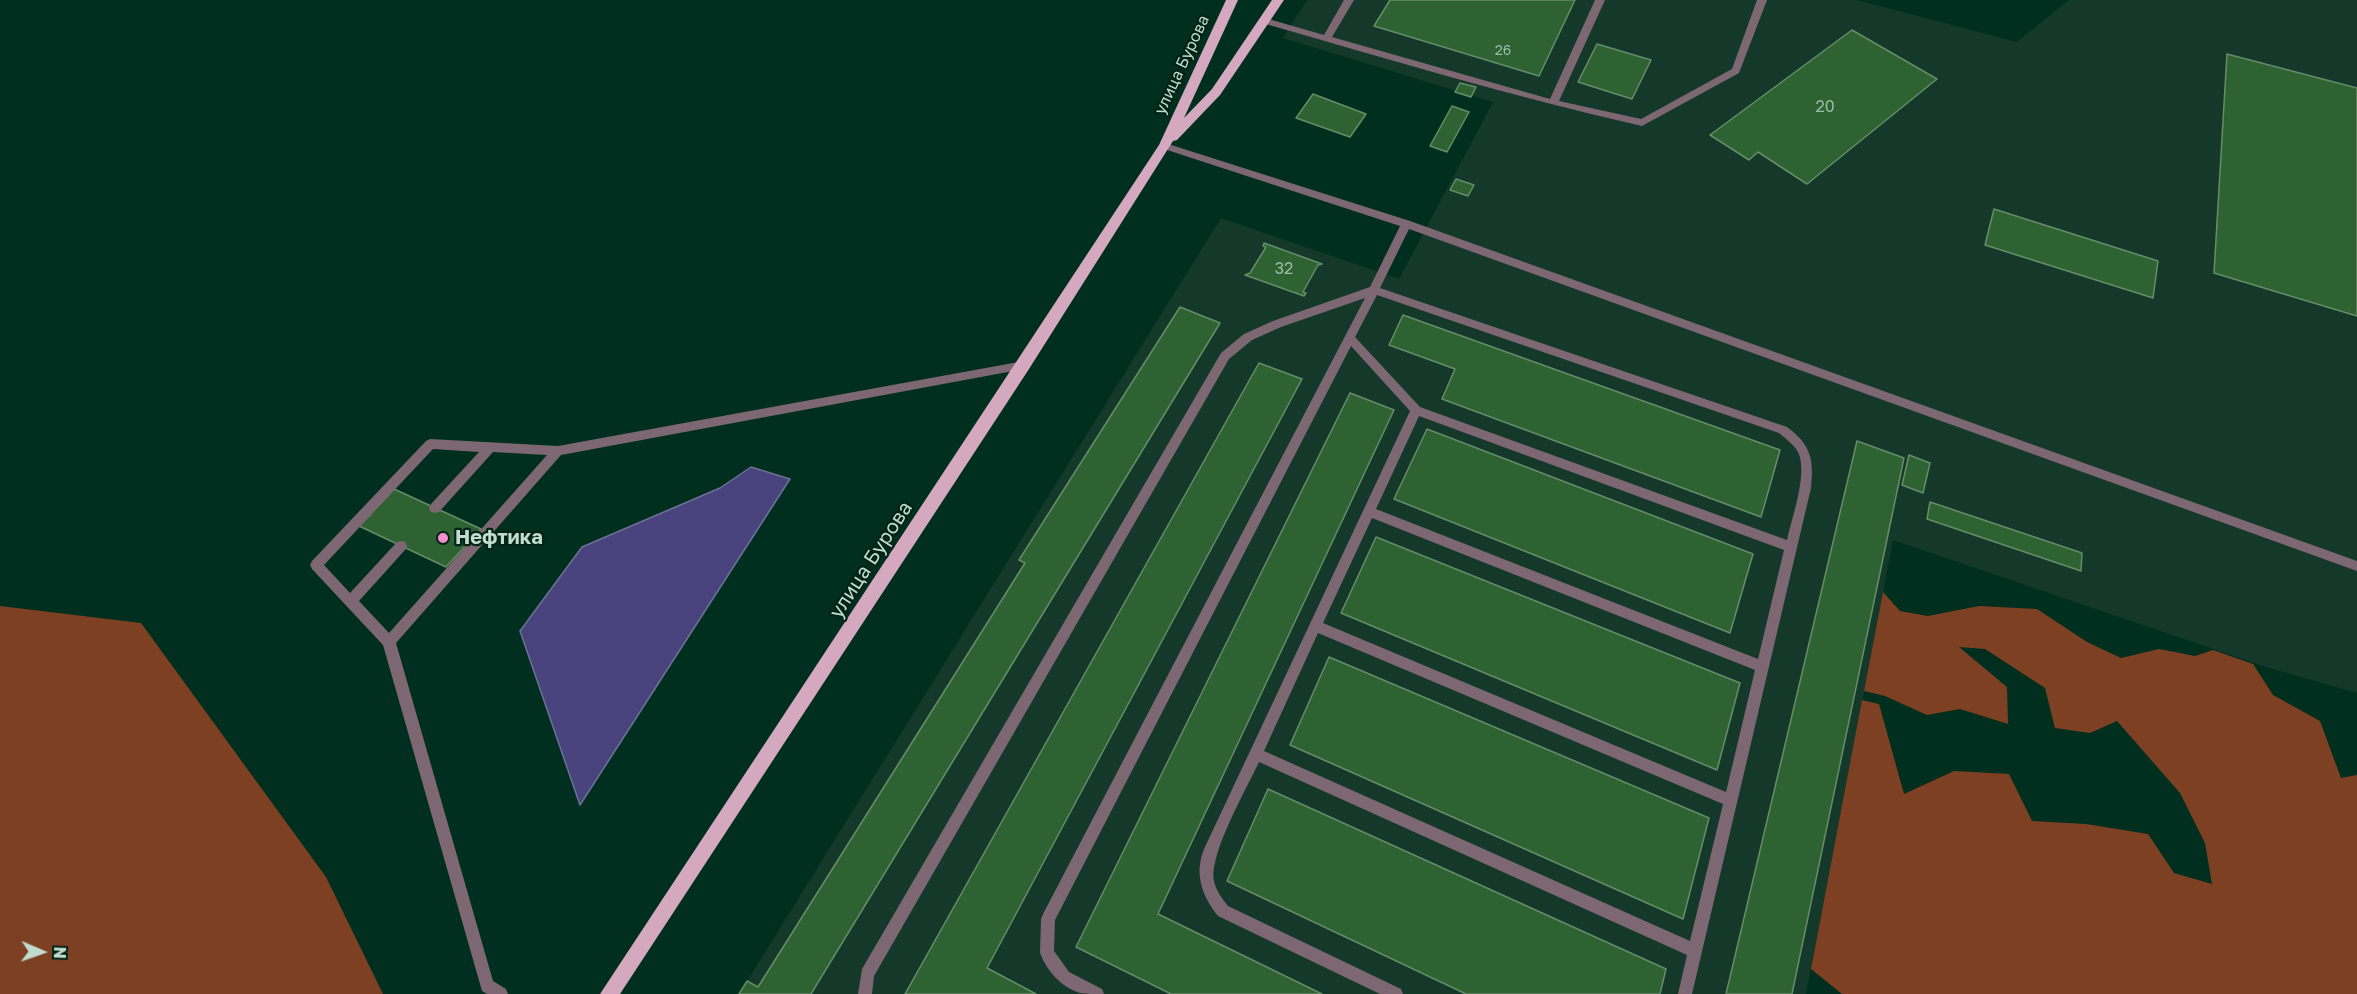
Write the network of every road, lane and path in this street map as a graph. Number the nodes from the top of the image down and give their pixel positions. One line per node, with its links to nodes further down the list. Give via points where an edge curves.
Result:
1 (1232, 0): 9 (main road, улица Бурова)
2 (1278, 0): 6 (main road, улица Бурова)
3 (1349, 0): 7 (lane)
4 (1600, 0): 8 (lane)
5 (1762, 0): 8 (lane, via 1736,71 1642,123)
6 (1265, 21): 7 (lane); 9 (main road, улица Бурова, via 1216,92)
7 (1326, 39): 8 (lane)
8 (1553, 103)
9 (1164, 146): 10 (lane); 13 (main road, улица Бурова)
10 (1406, 224): 11 (lane); 21 (lane)
11 (1374, 290): 12 (lane); 20 (lane, via 1783,430 1801,442 1808,463); 31 (lane, via 1277,324 1248,337 1225,356 867,974)
12 (1350, 337): 14 (lane); 32 (lane, via 1048,919 1047,953 1064,977)
13 (1024, 365): 16 (lane); 30 (main road, улица Бурова)
14 (1416, 410): 18 (lane); 20 (lane)
15 (490, 448): 16 (lane); 17 (lane); 22 (lane, via 429,444 316,565)
16 (558, 451): 24 (lane)
17 (435, 508)
18 (1368, 512): 23 (lane); 25 (lane)
19 (401, 546): 22 (lane)
20 (1791, 547): 25 (lane)
21 (2357, 566)
22 (351, 602): 24 (lane)
23 (1315, 626): 26 (lane); 27 (lane)
24 (390, 642): 29 (lane, via 488,986)
25 (1762, 667): 27 (lane)
26 (1256, 754): 28 (lane); 33 (lane, via 1209,854 1204,875 1210,895 1223,911)
27 (1731, 801): 28 (lane)
28 (1695, 951): 34 (lane)
29 (501, 994)
30 (609, 994)
31 (865, 994)
32 (1097, 994)
33 (1396, 994)
34 (1685, 994)

